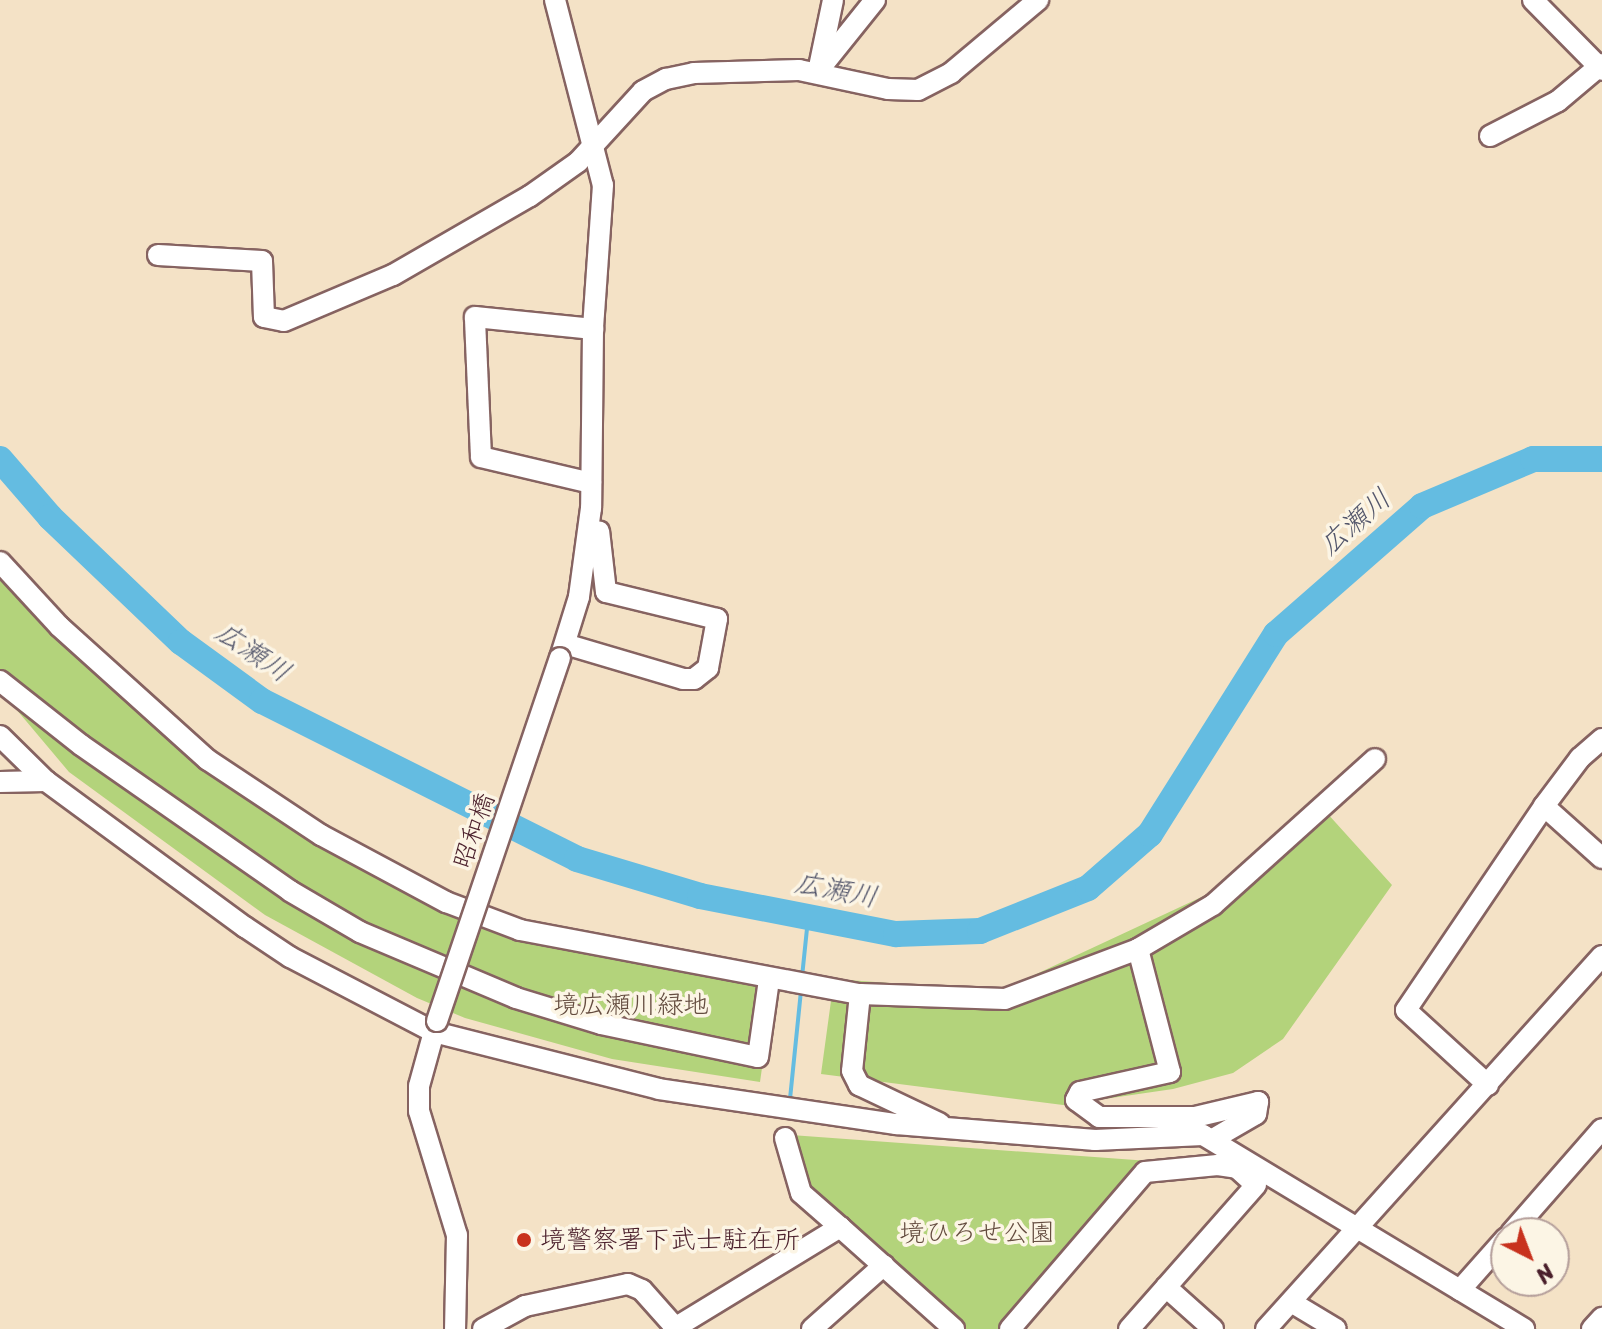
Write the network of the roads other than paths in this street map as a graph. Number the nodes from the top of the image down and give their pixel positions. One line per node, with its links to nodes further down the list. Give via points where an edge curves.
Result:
1 (555, 0): 9 (street)
2 (833, 0): 7 (street)
3 (875, 0): 7 (street)
4 (1038, 0): 7 (street, via 932,86 902,91)
5 (1533, 0): 6 (street)
6 (1601, 67): 8 (street, via 1558,101)
7 (818, 71): 9 (street, via 694,73 666,79 636,98)
8 (1490, 136)
9 (594, 147): 10 (street, via 494,218 361,290 284,321 264,317 262,261); 11 (street, via 603,185)
10 (158, 255)
11 (593, 329): 12 (street); 12 (street, via 475,317 481,457)
12 (591, 483): 13 (street)
13 (591, 508): 15 (street, 昭和橋, via 579,597); 15 (street, via 598,517 606,592 717,619 717,625 708,668 694,679)
14 (0, 562): 26 (street, via 59,626 208,760 321,835 446,902 520,930)
15 (562, 651): 29 (street, 昭和橋, bridge)
16 (0, 681): 26 (street, via 81,745 290,891 360,932 516,998 601,1024 758,1057)
17 (0, 736): 20 (street)
18 (1602, 739): 22 (street, via 1580,758)
19 (1375, 759): 24 (street, via 1213,905)
20 (46, 781): 21 (street); 29 (street, via 290,957)
21 (0, 782)
22 (1544, 806): 23 (street); 30 (street, via 1406,1010)
23 (1602, 858)
24 (1138, 949): 28 (street, via 1005,999); 34 (street, via 1170,1072 1080,1092 1076,1100 1099,1117 1195,1117 1258,1102 1256,1114)
25 (1602, 956): 27 (street)
26 (769, 980): 28 (street)
27 (1594, 982): 30 (street)
28 (860, 994): 31 (street, via 852,1071 859,1085)
29 (435, 1027): 31 (street, via 659,1089); 46 (street, 昭和橋, via 419,1086 419,1111 457,1235)
30 (1488, 1085): 37 (street)
31 (949, 1129): 34 (street, via 1095,1140)
32 (1602, 1129): 35 (street)
33 (785, 1138): 36 (street, via 801,1193)
34 (1215, 1138): 37 (street)
35 (1525, 1217)
36 (840, 1227): 39 (street); 44 (street)
37 (1358, 1229): 41 (street); 42 (street)
38 (1490, 1256): 41 (street)
39 (884, 1265): 45 (street); 48 (street)
40 (1166, 1287): 49 (street, via 1256,1185 1237,1168 1145,1172); 50 (street); 51 (street)
41 (1460, 1290): 54 (street)
42 (1291, 1302): 52 (street); 53 (street)
43 (1602, 1318): 55 (street)
44 (674, 1328): 47 (street, via 642,1290 628,1284 525,1306)
45 (950, 1328)
46 (455, 1329)
47 (483, 1329)
48 (812, 1329)
49 (1010, 1329)
50 (1129, 1329)
51 (1213, 1329)
52 (1266, 1329)
53 (1336, 1329)
54 (1524, 1329)
55 (1592, 1329)

